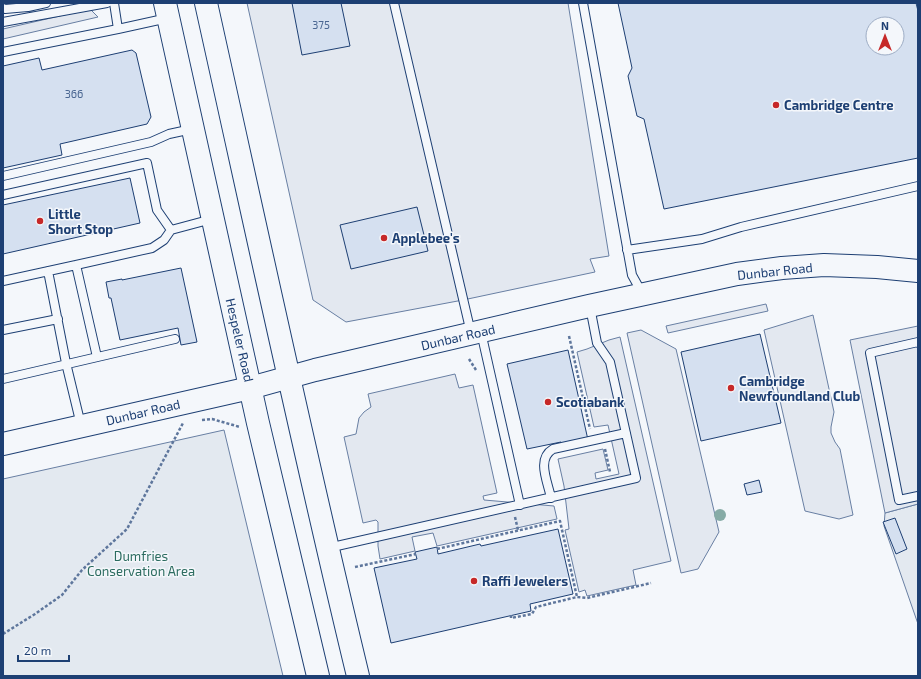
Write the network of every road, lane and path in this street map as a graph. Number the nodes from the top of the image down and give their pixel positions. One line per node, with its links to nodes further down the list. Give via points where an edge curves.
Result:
1 (46, 3): 7 (lane)
2 (107, 3): 9 (lane)
3 (114, 3): 10 (lane)
4 (206, 3): 33 (main road)
5 (394, 3): 27 (lane)
6 (583, 3): 18 (lane)
7 (3, 8)
8 (167, 11): 10 (lane); 12 (main road, Hespeler Road)
9 (3, 22)
10 (118, 29): 11 (lane)
11 (3, 52)
12 (193, 129): 13 (lane, via 169,134 151,142); 16 (main road, Hespeler Road)
13 (3, 176)
14 (918, 186): 18 (lane, via 741,227 702,239)
15 (3, 195): 17 (lane, via 147,162 157,210)
16 (212, 218): 17 (lane); 35 (main road, Hespeler Road)
17 (171, 230): 19 (lane, via 164,240 152,248)
18 (627, 250): 23 (lane, via 632,275)
19 (76, 266): 20 (lane); 31 (lane)
20 (48, 271): 22 (lane); 25 (lane)
21 (918, 271): 23 (main road, Dunbar Road, via 877,267 782,268 737,274)
22 (3, 281)
23 (642, 294): 24 (main road, Dunbar Road)
24 (589, 306): 27 (main road, Dunbar Road); 39 (lane, via 597,343 610,362)
25 (58, 318): 26 (lane); 32 (lane)
26 (3, 330)
27 (476, 332): 33 (main road, Dunbar Road); 45 (lane)
28 (569, 336): 38 (path, via 591,432)
29 (175, 339): 31 (lane)
30 (918, 343): 43 (lane, via 870,353 899,500)
31 (97, 357): 32 (lane)
32 (66, 363): 34 (lane); 37 (lane)
33 (288, 377): 35 (main road, Dunbar Road); 48 (main road)
34 (3, 379)
35 (250, 388): 37 (main road, Dunbar Road); 56 (main road, Hespeler Road)
36 (184, 422): 55 (path, via 127,529 82,570 62,595)
37 (81, 425): 41 (main road, Dunbar Road)
38 (596, 431)
39 (626, 433): 44 (lane, via 549,452 544,464); 44 (lane, via 636,478)
40 (603, 443): 42 (path)
41 (3, 444)
42 (610, 473)
43 (918, 496)
44 (551, 498): 45 (lane)
45 (520, 505): 48 (lane)
46 (514, 515): 47 (path)
47 (518, 530): 49 (path); 53 (path, via 560,521)
48 (327, 548): 57 (main road)
49 (437, 549)
50 (416, 554): 51 (path)
51 (355, 567)
52 (651, 583): 53 (path, via 587,598)
53 (577, 597): 54 (path, via 536,606 532,614 512,618)
54 (511, 615)
55 (3, 634)
56 (318, 676)
57 (358, 676)

